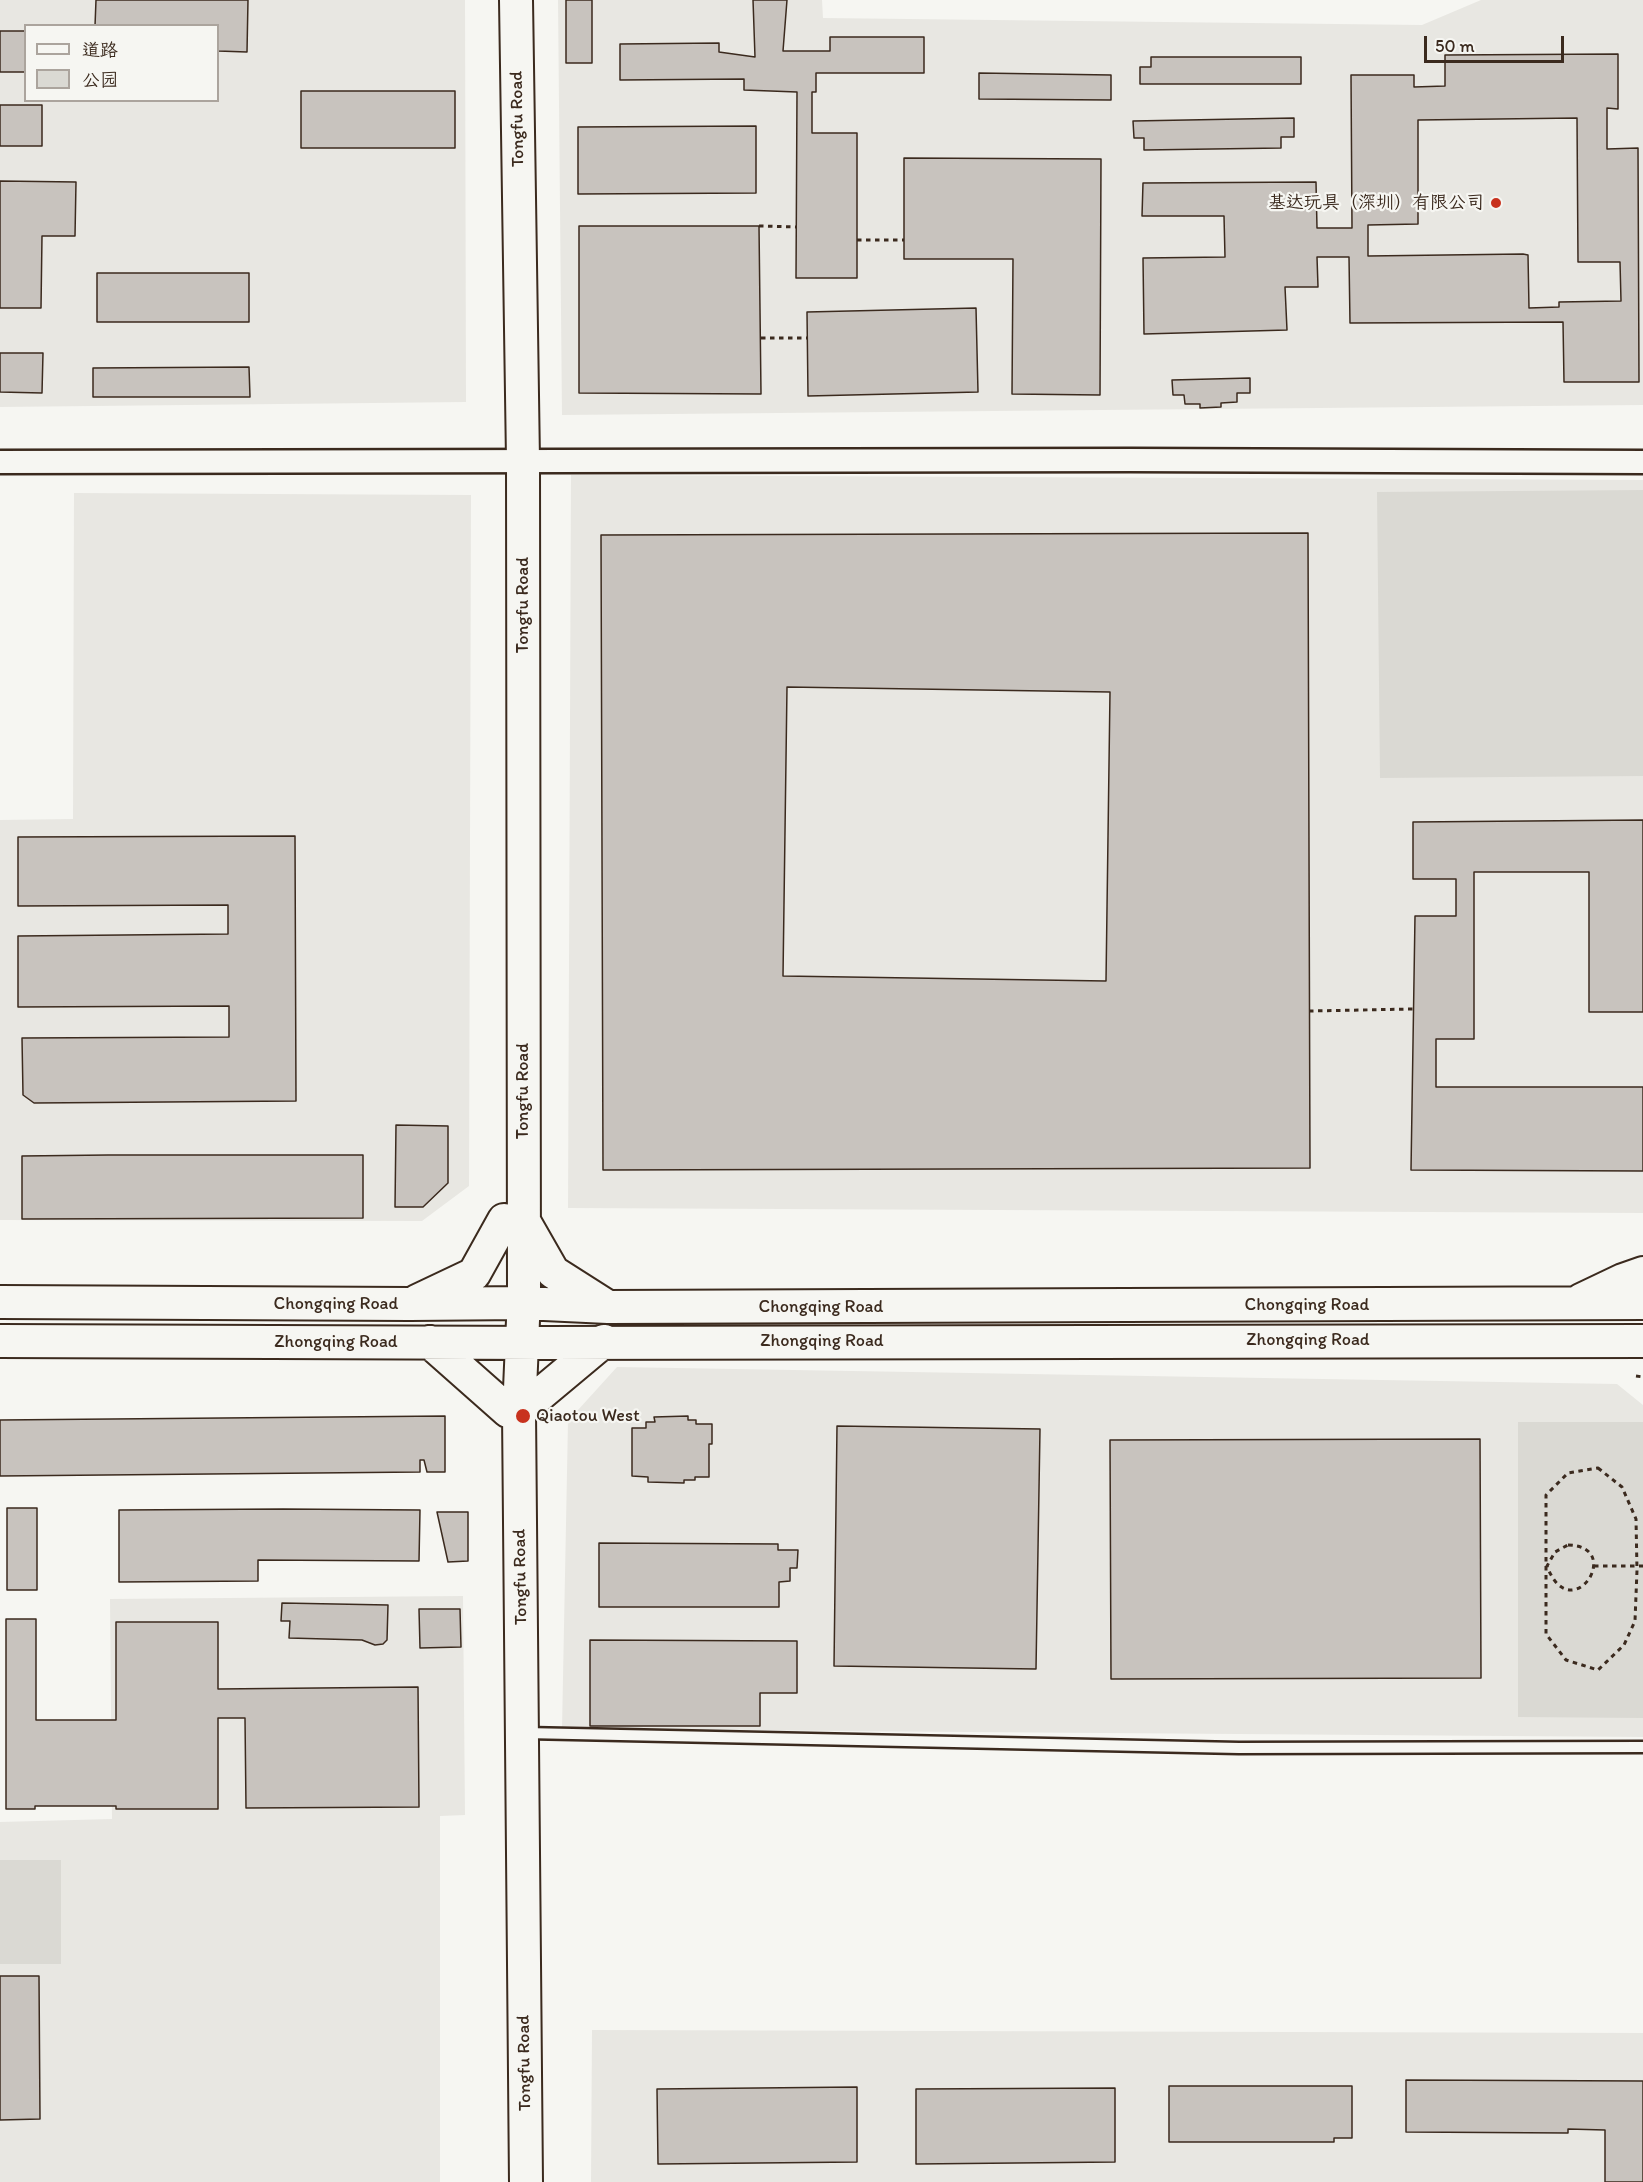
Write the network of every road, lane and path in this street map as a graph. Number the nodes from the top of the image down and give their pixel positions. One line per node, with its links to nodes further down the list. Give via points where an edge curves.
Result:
1 (501, 0): 9 (street, Tongfu Road)
2 (516, 0): 9 (street, Tongfu Road)
3 (759, 226): 4 (path)
4 (796, 227)
5 (857, 240): 6 (path)
6 (904, 240)
7 (761, 338): 8 (path)
8 (807, 338)
9 (513, 460): 10 (street); 11 (street); 14 (street, Tongfu Road)
10 (0, 462)
11 (1643, 462)
12 (1413, 1009): 13 (path)
13 (1309, 1011)
14 (514, 1220): 17 (street, Tongfu Road, via 507,1261); 19 (street, via 474,1274); 21 (street, via 553,1272)
15 (1643, 1273): 20 (street)
16 (0, 1302): 19 (street, Chongqing Road)
17 (515, 1303): 19 (street, Chongqing Road); 21 (street, Chongqing Road); 26 (street, Tongfu Road)
18 (1643, 1303): 20 (street, Chongqing Road)
19 (410, 1304)
20 (1572, 1304): 21 (street, Chongqing Road)
21 (608, 1307)
22 (0, 1341): 25 (street, Zhongqing Road)
23 (604, 1341): 24 (street, Zhongqing Road); 26 (street, Zhongqing Road); 29 (street)
24 (1643, 1341)
25 (430, 1342): 26 (street, Zhongqing Road); 29 (street)
26 (514, 1343): 29 (street, Tongfu Road)
27 (1636, 1376): 28 (path)
28 (1643, 1377)
29 (514, 1411): 34 (street, Tongfu Road); 36 (street, Tongfu Road)
30 (1547, 1566): 31 (path, via 1555,1552 1568,1545 1582,1548); 31 (path, via 1557,1585 1571,1590 1585,1585); 32 (path, via 1546,1495 1568,1473 1598,1468 1622,1487 1636,1519); 32 (path, via 1546,1634 1566,1660 1598,1670 1624,1646 1635,1621)
31 (1594, 1566): 32 (path)
32 (1637, 1566): 33 (path)
33 (1643, 1566)
34 (522, 1733): 35 (lane, via 1227,1748); 37 (street, Tongfu Road)
35 (1643, 1747)
36 (513, 2182)
37 (526, 2182)

